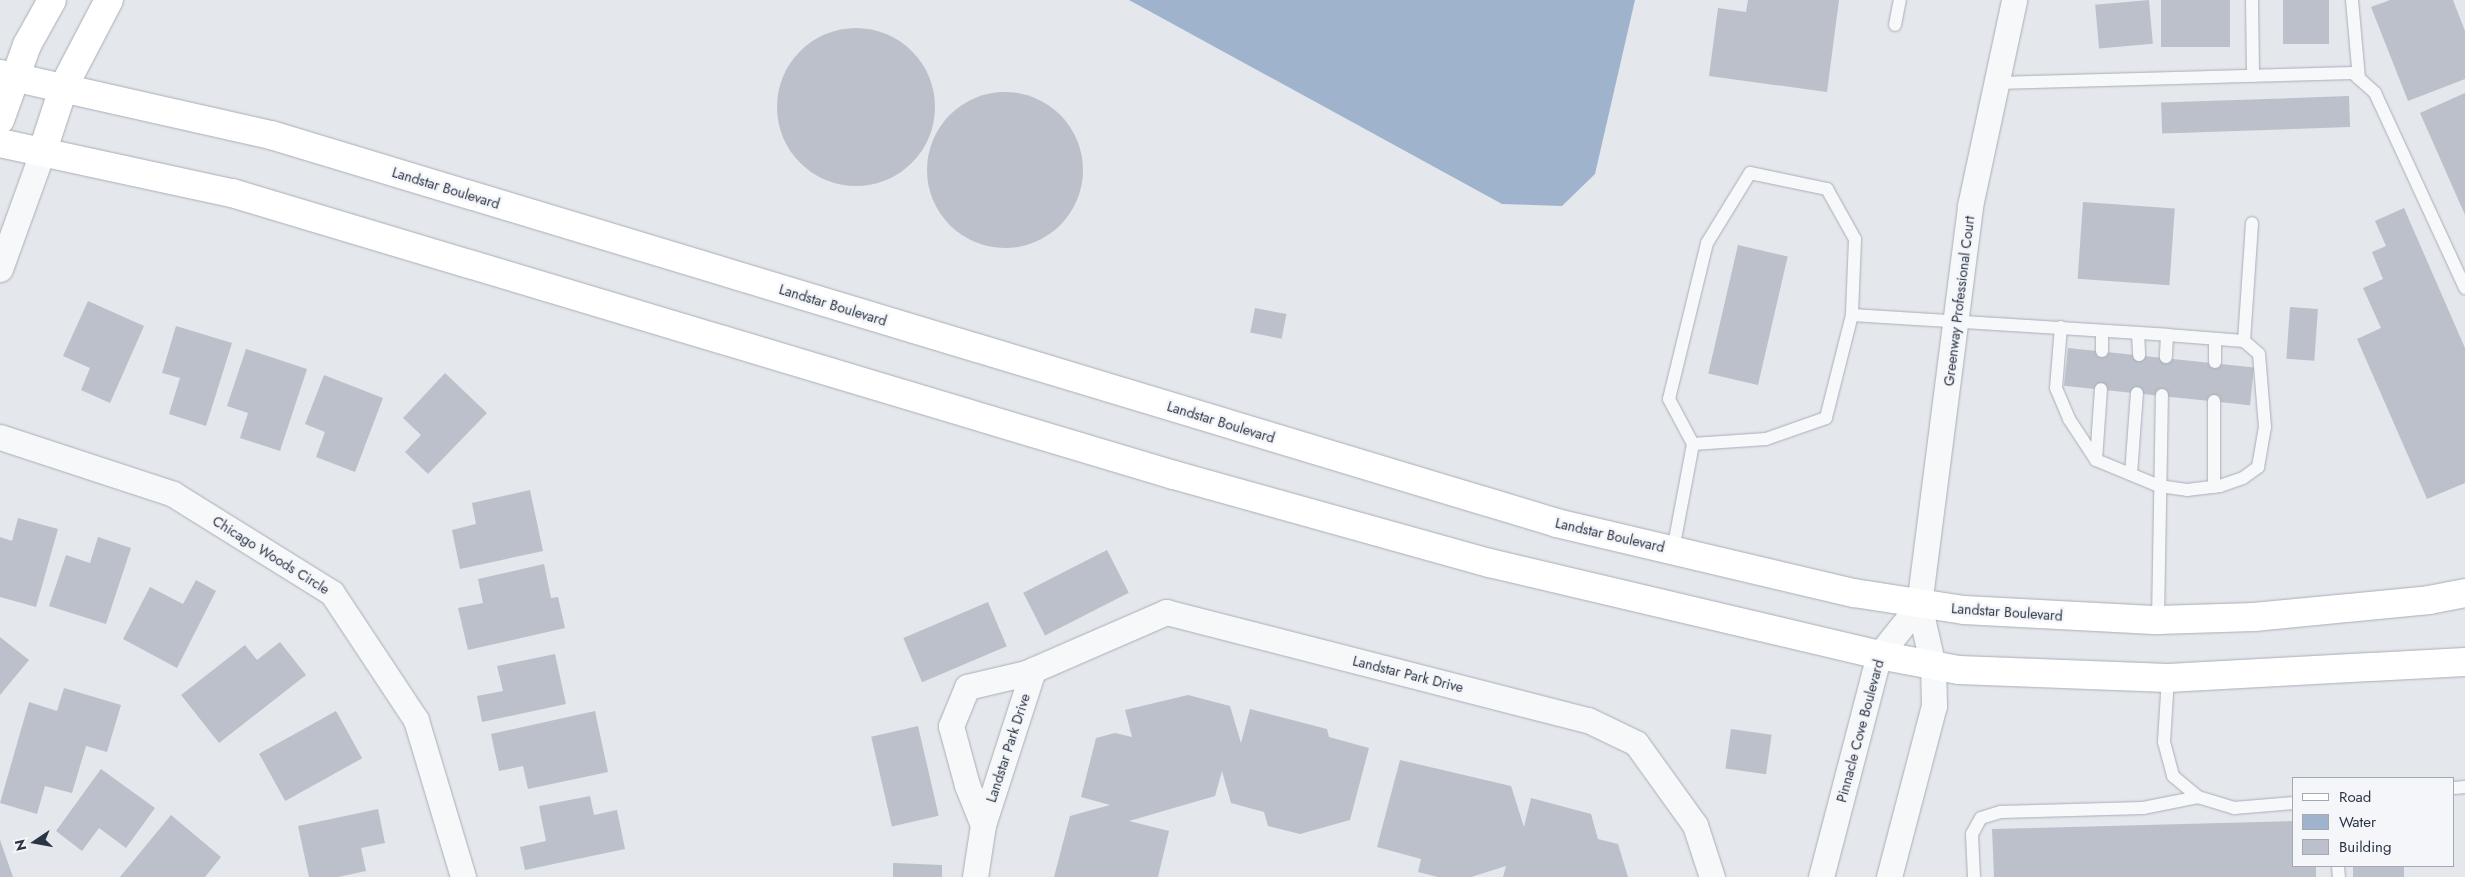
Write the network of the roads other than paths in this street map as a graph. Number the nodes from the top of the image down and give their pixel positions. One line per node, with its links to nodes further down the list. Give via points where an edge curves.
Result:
1 (52, 0): 8 (street)
2 (110, 0): 12 (street)
3 (1900, 0): 7 (lane)
4 (2014, 0): 11 (street, Greenway Professional Court)
5 (2252, 0): 9 (lane)
6 (2352, 0): 10 (lane)
7 (1895, 25)
8 (8, 75): 12 (street, Landstar Boulevard); 13 (street)
9 (2253, 76): 10 (lane, via 2353,73); 11 (lane)
10 (2360, 79): 18 (lane, via 2375,93)
11 (1997, 83): 20 (street, Greenway Professional Court, via 1970,206)
12 (64, 86): 15 (street); 41 (street, Landstar Boulevard, via 271,135 1557,523)
13 (0, 120)
14 (0, 144): 15 (street)
15 (43, 150): 17 (street); 45 (street, via 232,194 1164,472 1490,563)
16 (2252, 223): 26 (lane)
17 (0, 269)
18 (2465, 288)
19 (1852, 315): 20 (lane); 36 (lane, via 1826,418 1766,439); 36 (lane, via 1855,239 1827,190 1750,173 1707,244 1668,399)
20 (1956, 320): 21 (lane); 43 (street, Greenway Professional Court)
21 (2061, 327): 22 (lane); 37 (lane, via 2056,388 2069,419)
22 (2102, 330): 23 (lane); 27 (lane)
23 (2138, 333): 24 (lane); 28 (lane)
24 (2167, 335): 25 (lane); 29 (lane)
25 (2215, 339): 26 (lane); 30 (lane)
26 (2244, 340): 40 (lane, via 2259,354 2264,377 2265,426 2258,466 2243,478)
27 (2102, 351)
28 (2139, 355)
29 (2166, 357)
30 (2215, 362)
31 (2101, 389): 37 (lane)
32 (2137, 393): 38 (lane)
33 (2162, 395): 39 (lane)
34 (2214, 401): 40 (lane)
35 (0, 437): 53 (street, Chicago Woods Circle, via 173,494 332,593 416,720)
36 (1693, 444): 41 (lane)
37 (2096, 460): 38 (lane)
38 (2131, 474): 39 (lane)
39 (2159, 486): 40 (lane, via 2187,490); 44 (lane)
40 (2214, 487)
41 (1673, 550): 43 (street, Landstar Boulevard)
42 (2465, 593): 44 (street, Landstar Boulevard, via 2429,600 2254,617)
43 (1920, 605): 44 (street, Landstar Boulevard); 45 (street, Pinnacle Cove Boulevard); 47 (street)
44 (2158, 620)
45 (1879, 656): 47 (street); 56 (street, Pinnacle Cove Boulevard)
46 (2465, 662): 49 (street)
47 (1933, 666): 49 (street); 57 (street, via 1934,706)
48 (1033, 670): 52 (street, Landstar Park Drive); 52 (street, Landstar Park Drive, via 967,687 951,726 967,786); 55 (street, Landstar Park Drive, via 1166,612 1588,720 1636,743 1695,826)
49 (2168, 678): 50 (lane, via 2164,742 2173,776)
50 (2198, 797): 51 (lane, via 2234,808); 58 (lane, via 2143,808 2001,812 1981,818 1972,834)
51 (2292, 803)
52 (983, 825): 54 (street, Landstar Park Drive)
53 (463, 877)
54 (975, 877)
55 (1712, 877)
56 (1821, 877)
57 (1889, 877)
58 (1974, 877)

